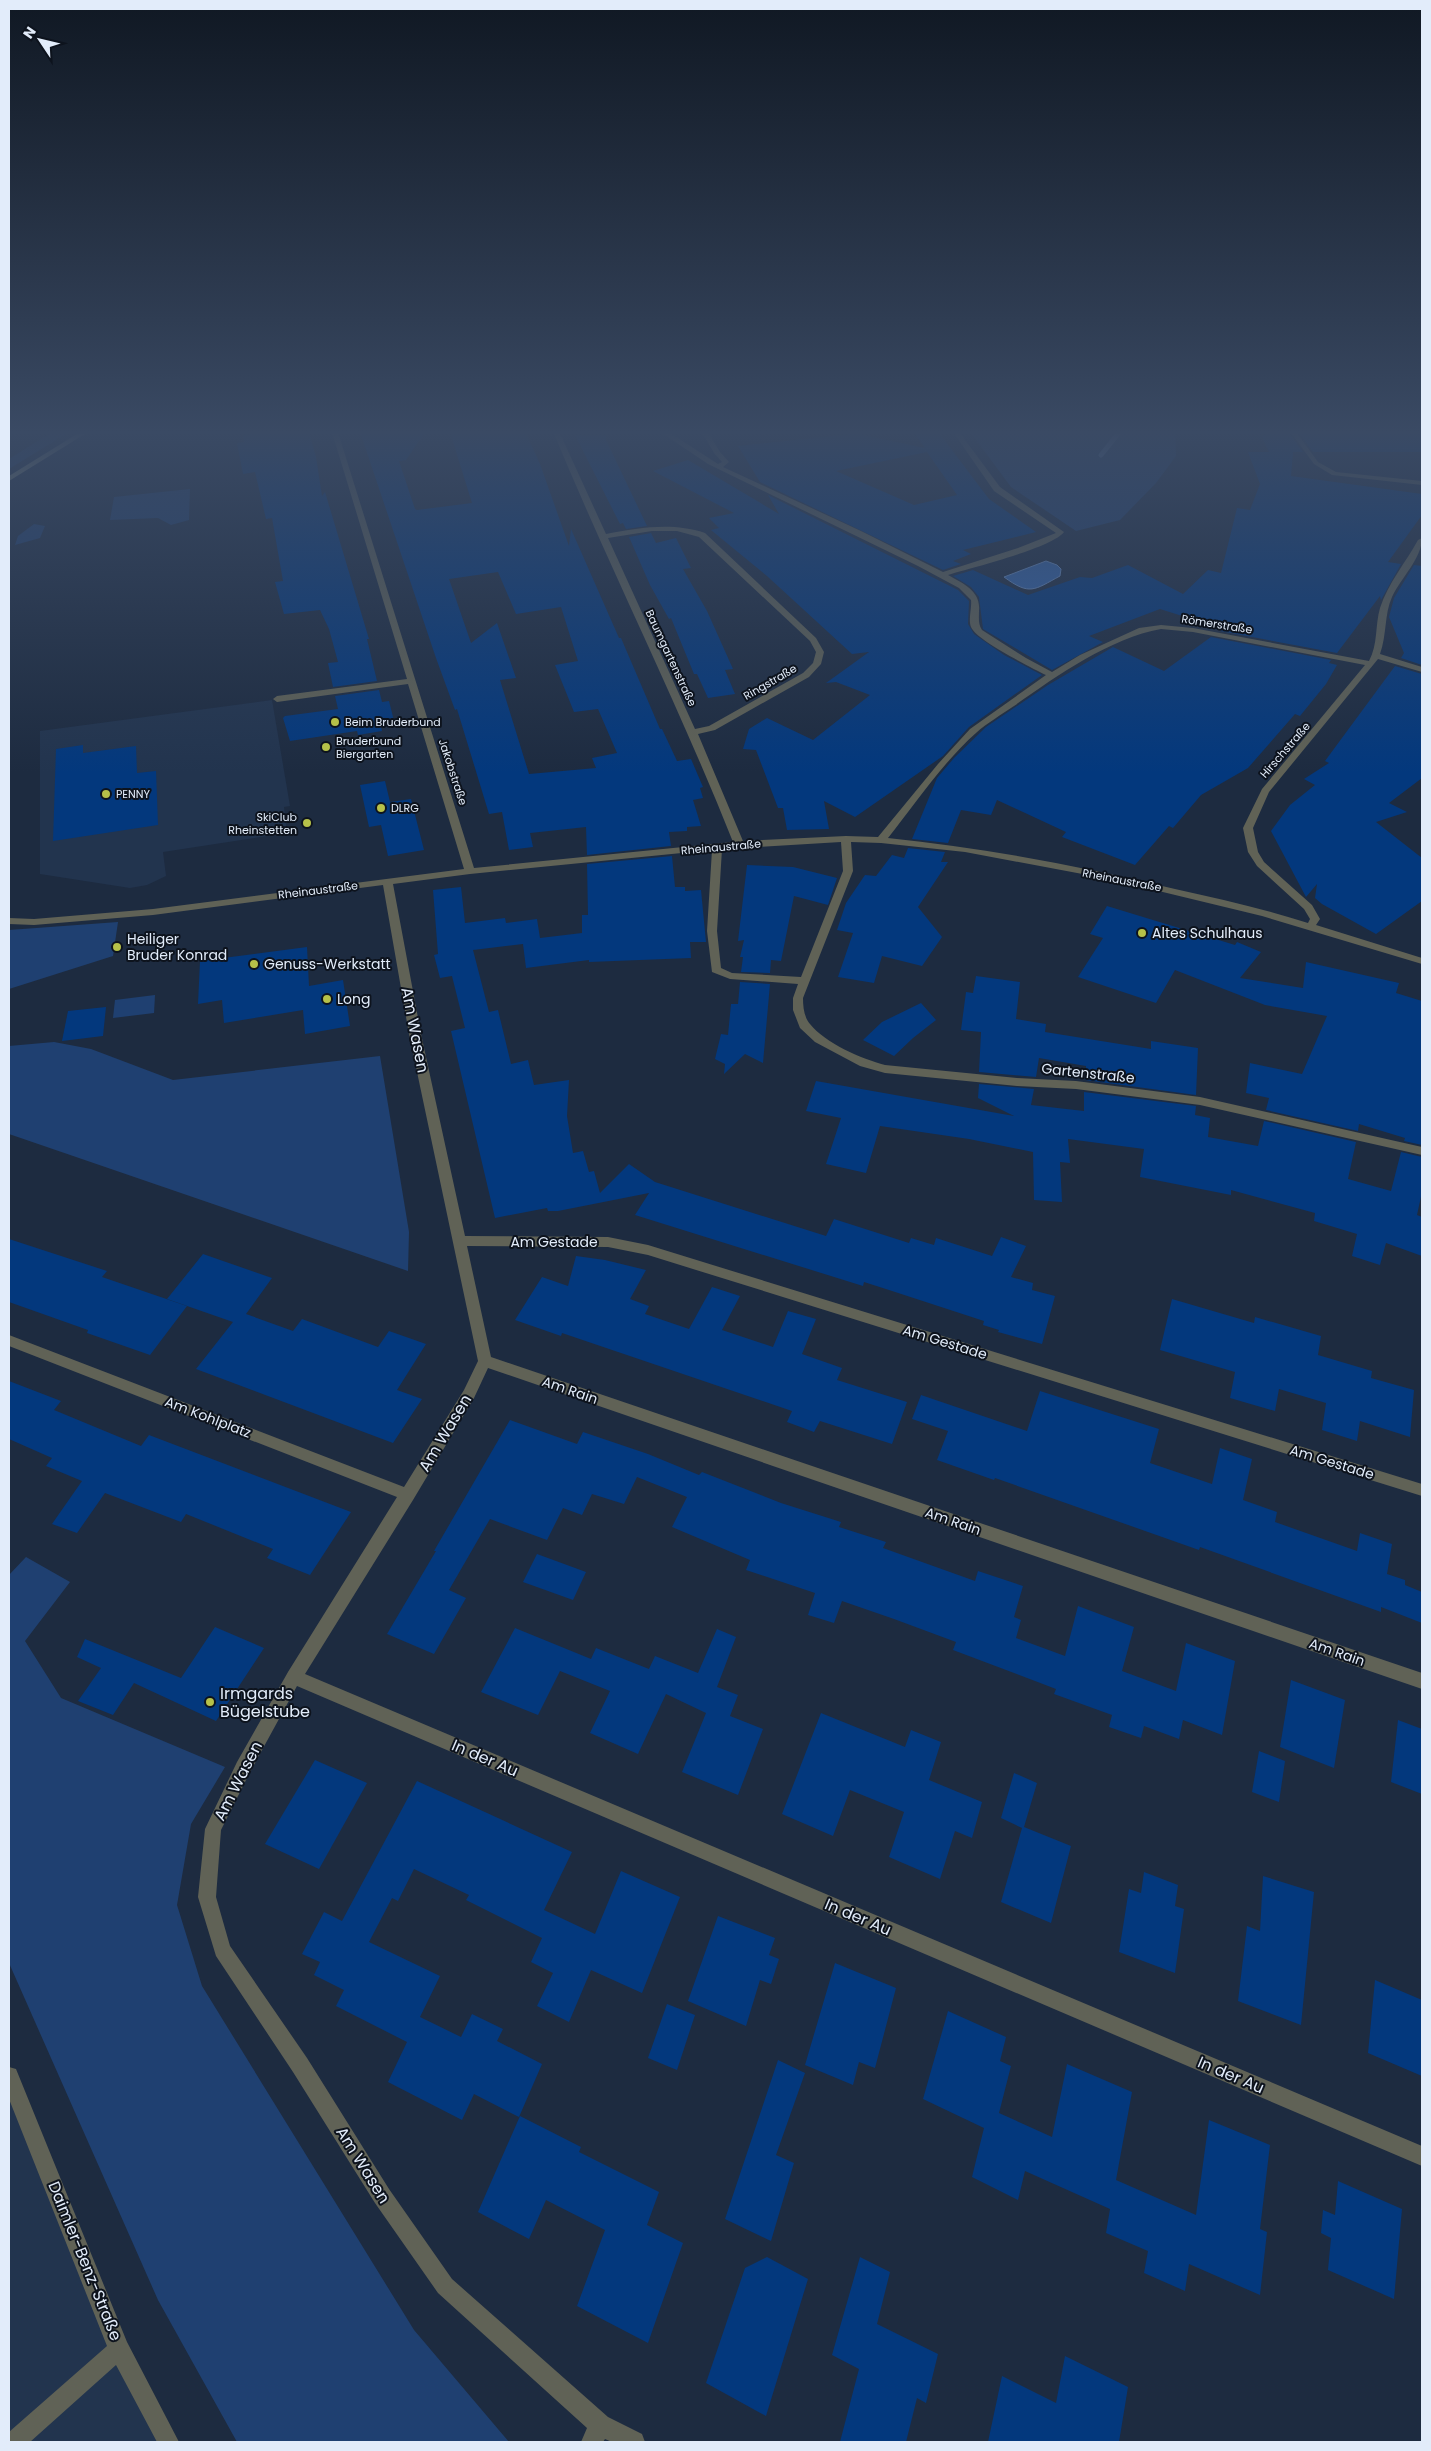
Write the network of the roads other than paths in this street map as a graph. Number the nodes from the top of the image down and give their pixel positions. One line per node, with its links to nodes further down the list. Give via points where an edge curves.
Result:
1 (371, 543): 12 (street, Jakobstraße)
2 (605, 543): 14 (street, Baumgartenstraße)
3 (711, 543): 14 (street, Ringstraße, via 813,640 820,652 817,664 806,674 712,728)
4 (880, 543): 7 (street)
5 (1038, 543): 7 (street)
6 (1420, 543): 8 (street, via 1384,608)
7 (942, 575): 11 (street, via 975,596 975,626 979,632)
8 (1377, 656): 9 (street); 10 (street)
9 (1371, 664): 11 (street, Römerstraße, via 1193,630 1161,628 1142,630 1120,639); 22 (street, Hirschstraße, via 1265,790 1248,828 1253,852 1260,864 1311,913 1315,919)
10 (1422, 670)
11 (1052, 676): 16 (street, Römerstraße, via 974,731)
12 (411, 681): 13 (street); 19 (street, Jakobstraße)
13 (277, 699)
14 (694, 732): 17 (street, Baumgartenstraße)
15 (846, 839): 16 (street, Rheinaustraße); 17 (street, Rheinaustraße); 24 (street, Gartenstraße, via 848,871)
16 (881, 840): 22 (street, Rheinaustraße, via 965,850 1109,876 1222,901)
17 (739, 844): 18 (street, Rheinaustraße)
18 (717, 847): 19 (street, Rheinaustraße); 24 (street, via 712,931 716,970 730,976)
19 (470, 871): 20 (street, Rheinaustraße)
20 (387, 881): 21 (street, Rheinaustraße, via 153,912 34,922); 26 (street, Am Wasen, via 415,1034)
21 (9, 921)
22 (1310, 927): 23 (street, Rheinaustraße)
23 (1422, 961)
24 (804, 981): 25 (street, Gartenstraße, via 798,1010 804,1025 818,1039 839,1051 885,1069 1076,1085 1200,1101)
25 (1422, 1151)
26 (460, 1241): 28 (street, Am Wasen); 29 (street, Am Gestade, via 608,1242 648,1250)
27 (9, 1340): 30 (street, Am Kohlplatz)
28 (485, 1361): 30 (street, Am Wasen, via 469,1394); 32 (street, Am Rain)
29 (1422, 1490)
30 (408, 1495): 31 (street, Am Wasen)
31 (294, 1677): 34 (street, In der Au); 36 (street, Am Wasen, via 213,1829 207,1897 222,1950 300,2065 382,2196 445,2286)
32 (1422, 1681)
33 (9, 2076): 35 (street, Daimler-Benz-Straße)
34 (1422, 2156)
35 (120, 2349): 37 (street); 38 (street, Daimler-Benz-Straße)
36 (596, 2433): 39 (street, Am Wasen)
37 (14, 2442)
38 (168, 2442)
39 (634, 2442)

